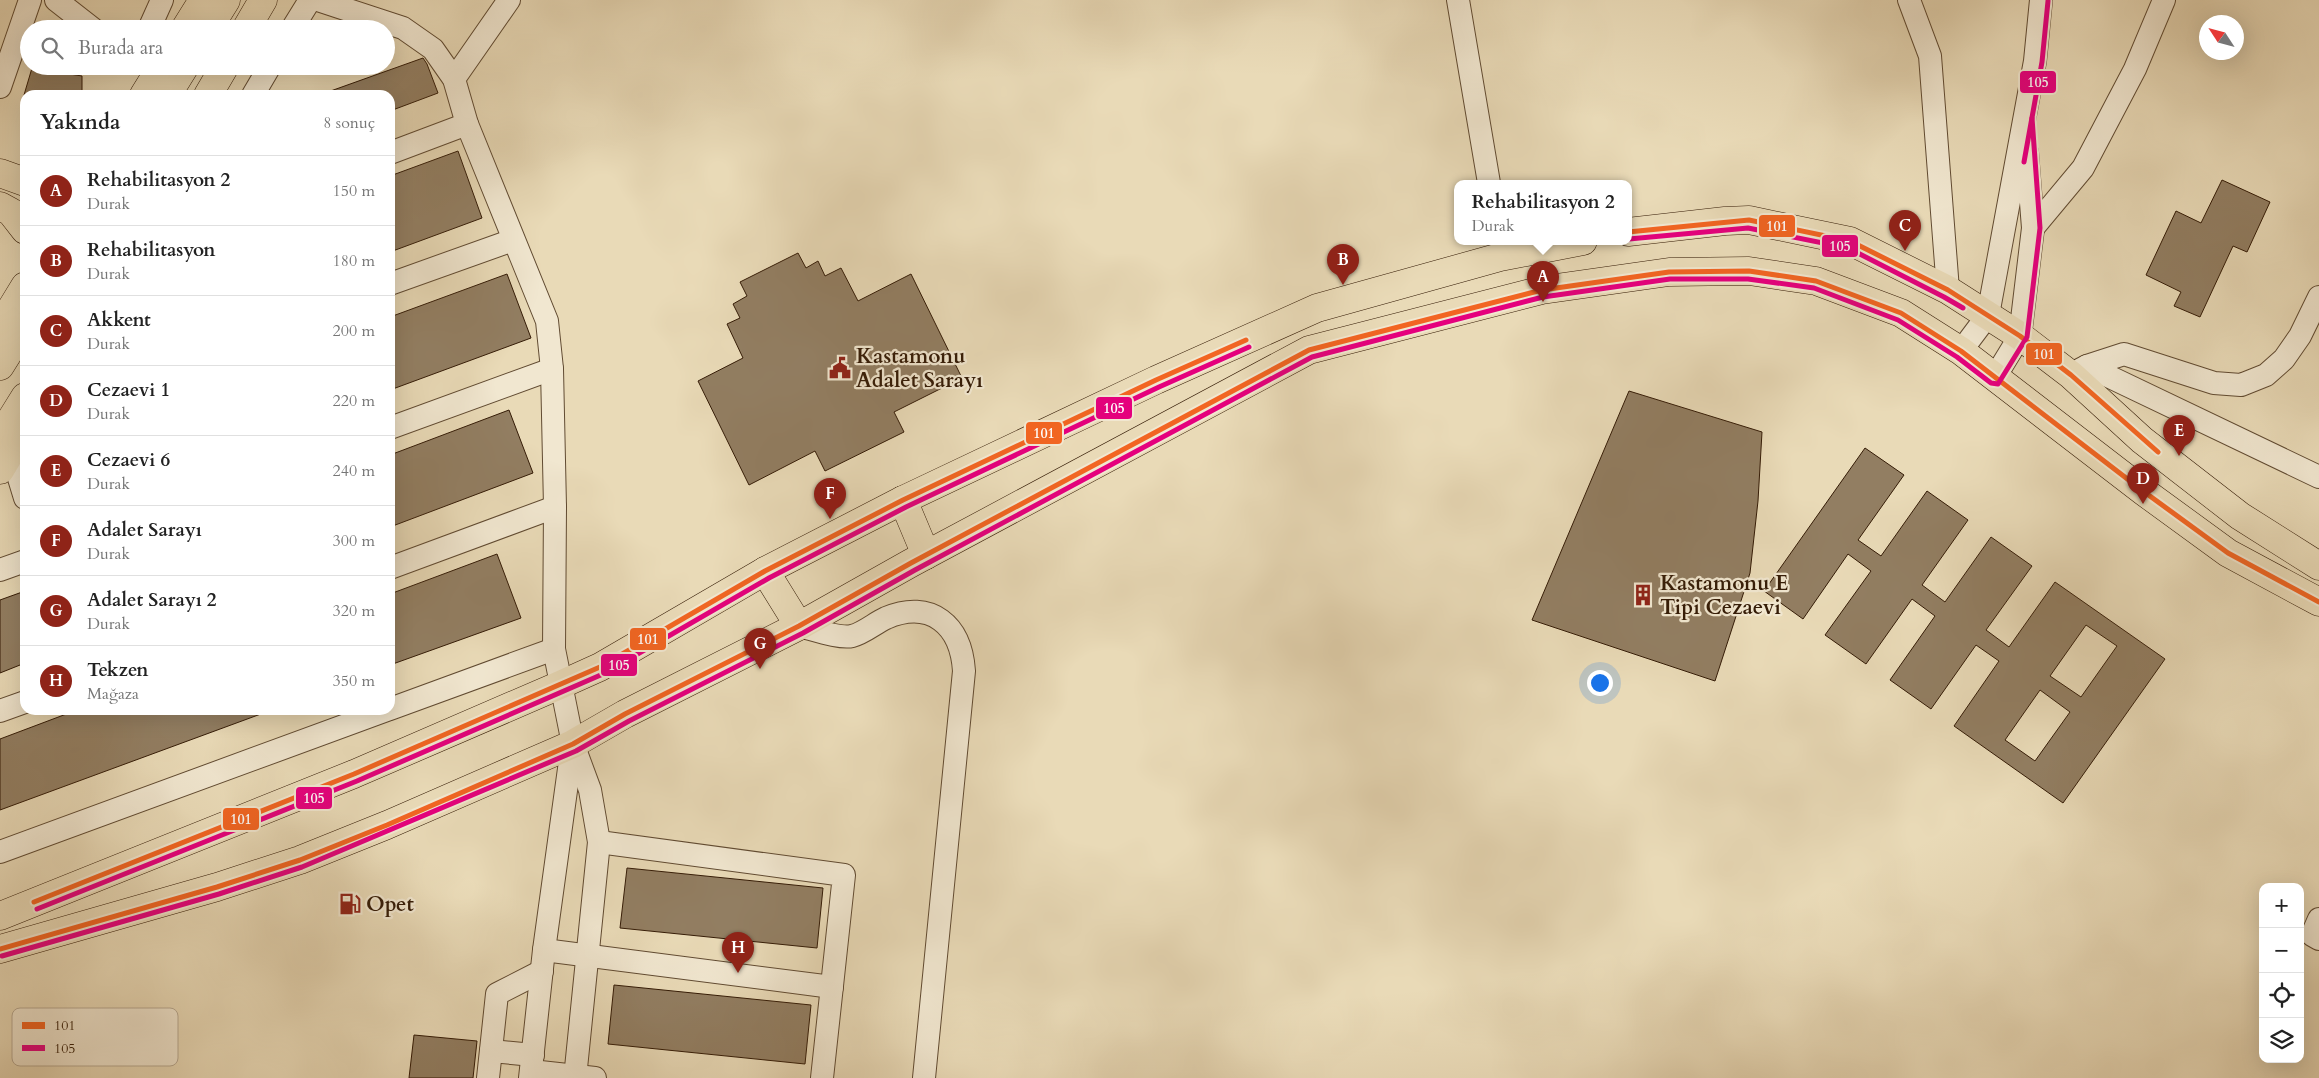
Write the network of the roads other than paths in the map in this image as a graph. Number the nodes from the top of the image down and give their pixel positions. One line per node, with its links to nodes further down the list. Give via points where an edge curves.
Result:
1 (30, 0): 14 (street)
2 (56, 0): 15 (street)
3 (162, 0): 16 (street)
4 (203, 0): 17 (main road)
5 (226, 0): 18 (main road)
6 (263, 0): 19 (main road)
7 (310, 0): 20 (street)
8 (318, 0): 21 (street)
9 (509, 0): 28 (street)
10 (1458, 0): 39 (street)
11 (1909, 0): 48 (street, via 1930,56)
12 (2041, 0): 34 (street)
13 (2164, 0): 42 (street, via 2134,69 2082,168)
14 (23, 20)
15 (82, 20)
16 (153, 20)
17 (191, 20)
18 (214, 20)
19 (251, 20)
20 (298, 20)
21 (379, 20)
22 (395, 25): 28 (street, via 433,49)
23 (20, 29): 29 (street)
24 (156, 75): 30 (main road)
25 (179, 75): 31 (main road)
26 (220, 75): 32 (main road)
27 (265, 75): 33 (street)
28 (454, 79): 35 (street)
29 (0, 87)
30 (147, 90)
31 (170, 90)
32 (211, 90)
33 (256, 90)
34 (2025, 118): 42 (street); 51 (street)
35 (467, 124): 36 (street); 44 (street)
36 (395, 150)
37 (0, 173): 38 (main road)
38 (20, 180)
39 (1488, 180)
40 (0, 206): 41 (main road, via 11,212)
41 (20, 224)
42 (2033, 228): 54 (street)
43 (1632, 232): 48 (main road, via 1749,220 1850,241)
44 (513, 240): 47 (street); 57 (street, via 547,321)
45 (1541, 245): 46 (main road)
46 (1499, 249): 66 (main road, via 1317,308 1156,380)
47 (395, 282)
48 (1948, 290): 51 (main road)
49 (20, 294): 52 (main road)
50 (2319, 297): 58 (street, via 2300,336 2284,359 2266,375 2241,385 2214,383 2124,354)
51 (1988, 316): 54 (main road); 55 (street)
52 (0, 327)
53 (20, 334): 56 (main road)
54 (2020, 336): 58 (main road); 59 (street)
55 (1961, 352): 59 (main road); 68 (main road, via 1901,313 1816,281 1758,272 1669,272 1542,290 1309,350)
56 (0, 366)
57 (552, 369): 61 (street); 67 (street)
58 (2079, 370): 65 (street); 71 (main road, via 2142,440 2240,516)
59 (1995, 377): 74 (main road, via 2228,553)
60 (20, 405): 63 (main road)
61 (395, 426)
62 (20, 436): 64 (main road)
63 (0, 437)
64 (0, 470)
65 (2319, 477)
66 (904, 500): 68 (main road); 73 (main road)
67 (556, 507): 70 (street); 76 (street)
68 (926, 555): 75 (main road)
69 (20, 563): 72 (street)
70 (395, 566)
71 (2319, 566)
72 (0, 570)
73 (764, 571): 75 (main road); 77 (main road, via 600,666)
74 (2319, 602)
75 (800, 626): 82 (main road); 97 (street, via 842,637 852,636 900,613 916,611 942,620 955,636 963,656)
76 (554, 649): 77 (street); 79 (street)
77 (560, 685): 82 (street); 85 (main road, via 354,774)
78 (20, 704): 80 (street)
79 (395, 708)
80 (0, 711)
81 (375, 715): 84 (street)
82 (572, 744): 83 (street, via 590,790); 88 (main road, via 300,860); 90 (street)
83 (600, 842): 89 (street); 91 (street, via 844,874)
84 (0, 852)
85 (0, 916)
86 (2319, 919): 87 (street, via 2312,935)
87 (2319, 938)
88 (0, 949)
89 (587, 954): 90 (street); 91 (street); 94 (street)
90 (543, 960): 92 (street, via 497,994); 93 (street)
91 (832, 987): 96 (street)
92 (491, 1051): 93 (street); 95 (street)
93 (532, 1068): 94 (street)
94 (581, 1077)
95 (488, 1078)
96 (822, 1078)
97 (924, 1078)

